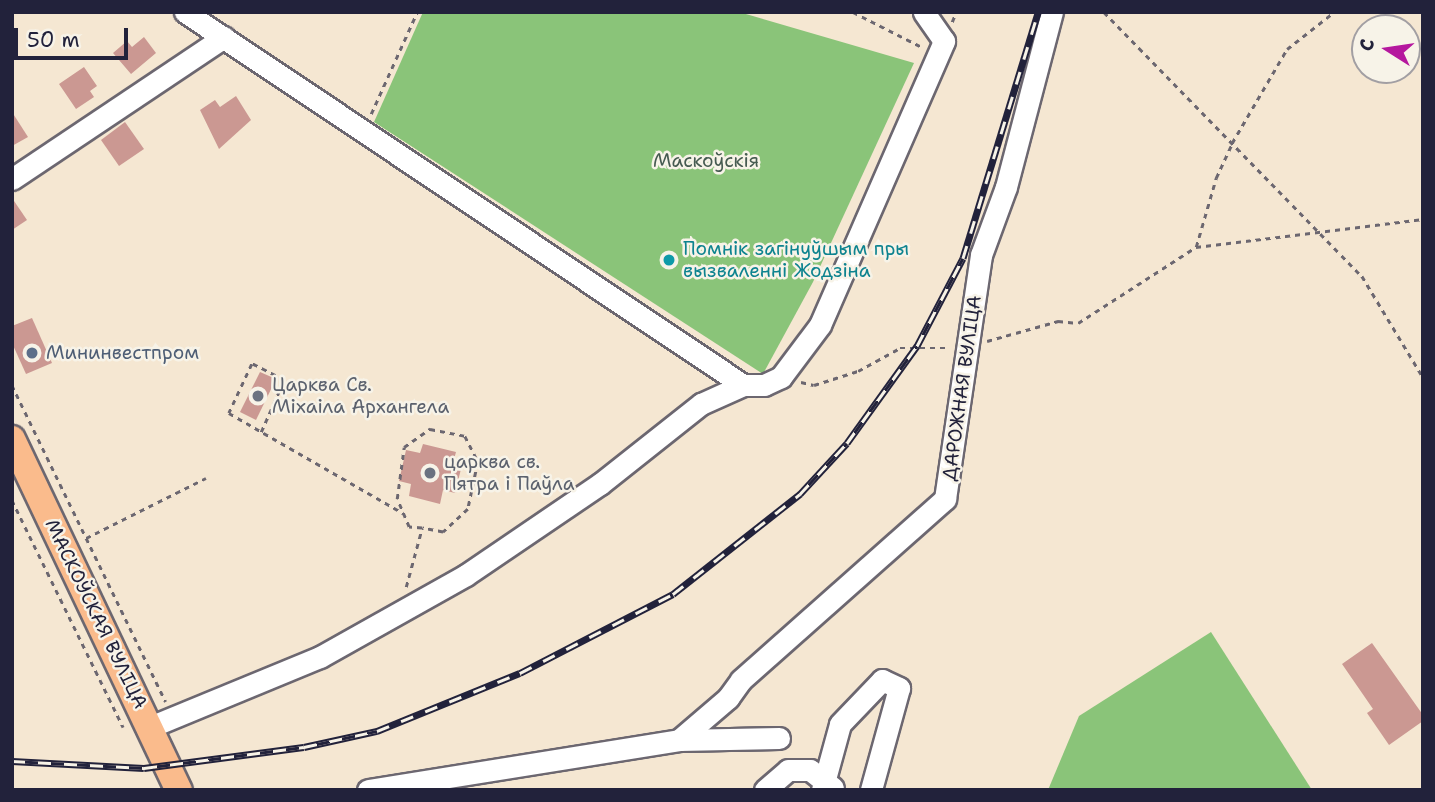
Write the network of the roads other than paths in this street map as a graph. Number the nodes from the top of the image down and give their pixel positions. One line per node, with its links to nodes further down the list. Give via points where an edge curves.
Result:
1 (185, 12): 4 (street)
2 (924, 12): 6 (street, via 944,41 820,324 781,377 764,385)
3 (1052, 12): 10 (street, ДАРОЖНАЯ ВУЛІЦА, via 1006,187 981,255 945,499)
4 (224, 37): 5 (street); 6 (street)
5 (12, 178)
6 (743, 385): 8 (street, via 701,404 600,484 466,575 320,657)
7 (12, 439): 8 (main road, МАСКОЎСКАЯ ВУЛІЦА)
8 (150, 727): 12 (main road, МАСКОЎСКАЯ ВУЛІЦА)
9 (779, 738): 10 (street)
10 (679, 740): 13 (street)
11 (827, 788): 14 (street, via 810,771 788,770); 15 (street, via 840,724 882,680 899,688)
12 (179, 790)
13 (368, 790)
14 (765, 790)
15 (871, 790)

